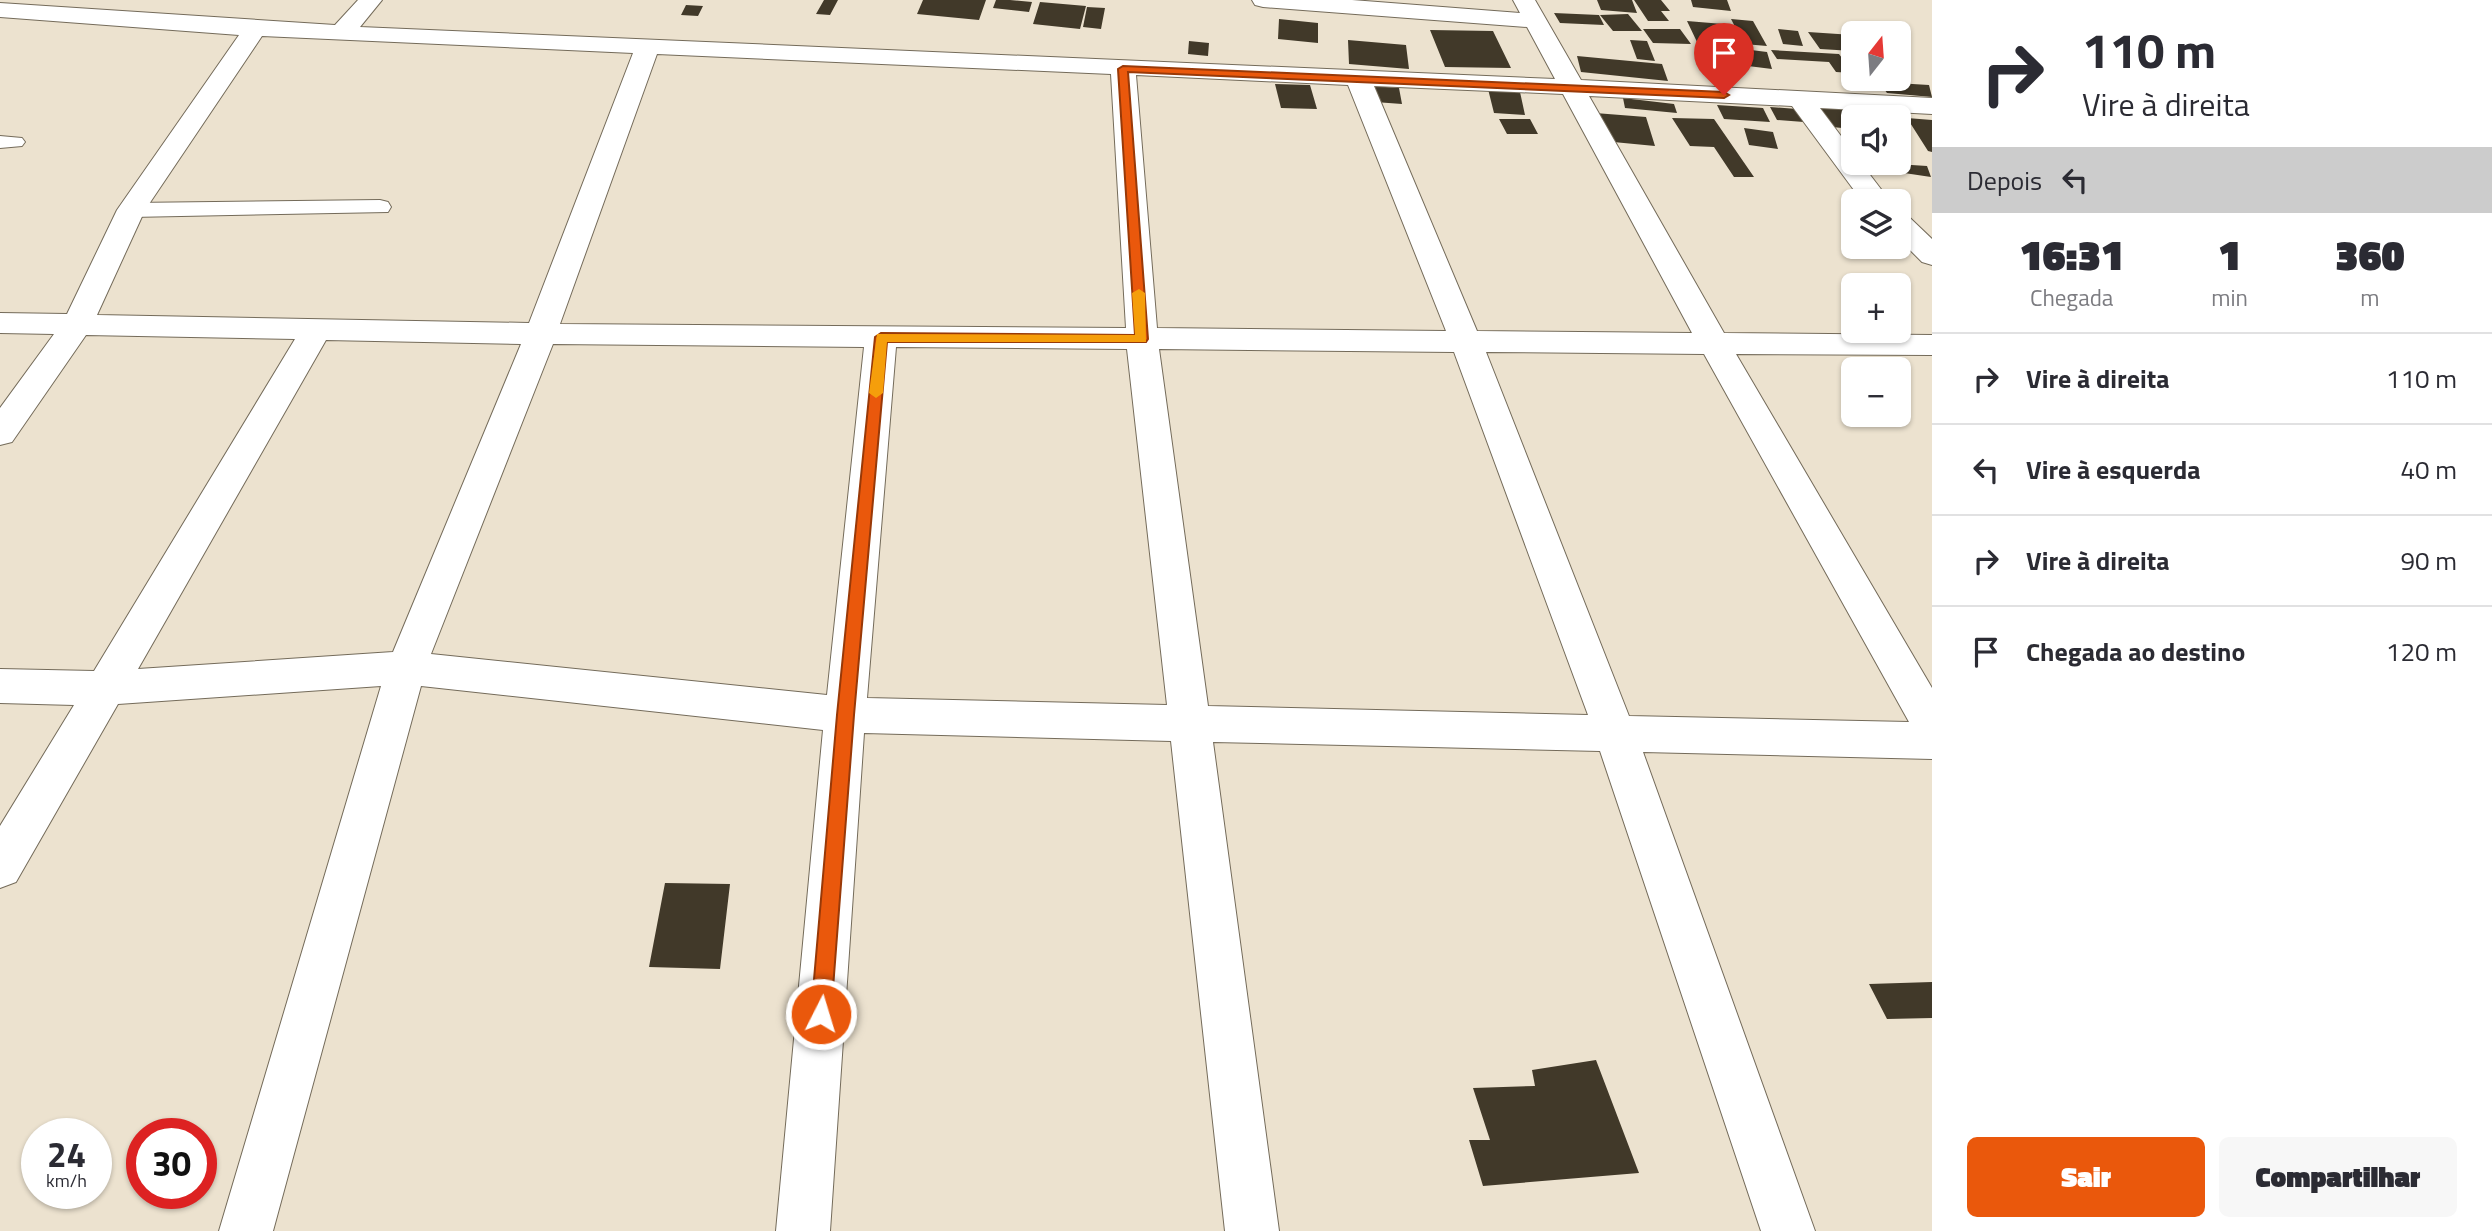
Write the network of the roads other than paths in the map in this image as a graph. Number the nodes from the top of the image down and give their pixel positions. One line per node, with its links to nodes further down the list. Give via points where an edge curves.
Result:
1 (114, 0): 6 (street)
2 (371, 0): 8 (street)
3 (1262, 0): 5 (street)
4 (0, 10): 6 (street)
5 (1529, 10): 12 (street)
6 (97, 18): 7 (street)
7 (255, 29): 8 (street); 17 (street)
8 (341, 33): 9 (street)
9 (648, 45): 10 (street); 23 (street)
10 (1123, 69): 11 (street); 25 (street)
11 (1358, 78): 12 (street); 26 (street)
12 (1570, 87): 13 (street); 27 (street)
13 (1800, 99): 14 (street); 15 (street)
14 (1932, 106)
15 (1868, 189)
16 (380, 207): 17 (lane)
17 (131, 210): 21 (street)
18 (1911, 235): 19 (street)
19 (1932, 256)
20 (0, 323): 21 (street)
21 (77, 325): 22 (street); 29 (street)
22 (317, 329): 23 (street); 32 (street)
23 (541, 334): 24 (street); 30 (street)
24 (881, 337): 25 (street); 33 (street)
25 (1142, 339): 26 (street); 34 (street)
26 (1466, 342): 27 (street); 36 (street)
27 (1714, 344): 28 (street); 35 (street)
28 (1932, 345)
29 (4, 424)
30 (406, 668): 32 (street); 33 (street); 39 (street)
31 (0, 686): 32 (street)
32 (104, 688): 38 (street)
33 (845, 715): 34 (street); 40 (street)
34 (1188, 723): 36 (street); 41 (street)
35 (1932, 725)
36 (1615, 733): 37 (street); 42 (street)
37 (1932, 741)
38 (0, 867)
39 (246, 1231)
40 (803, 1231)
41 (1252, 1231)
42 (1788, 1231)

